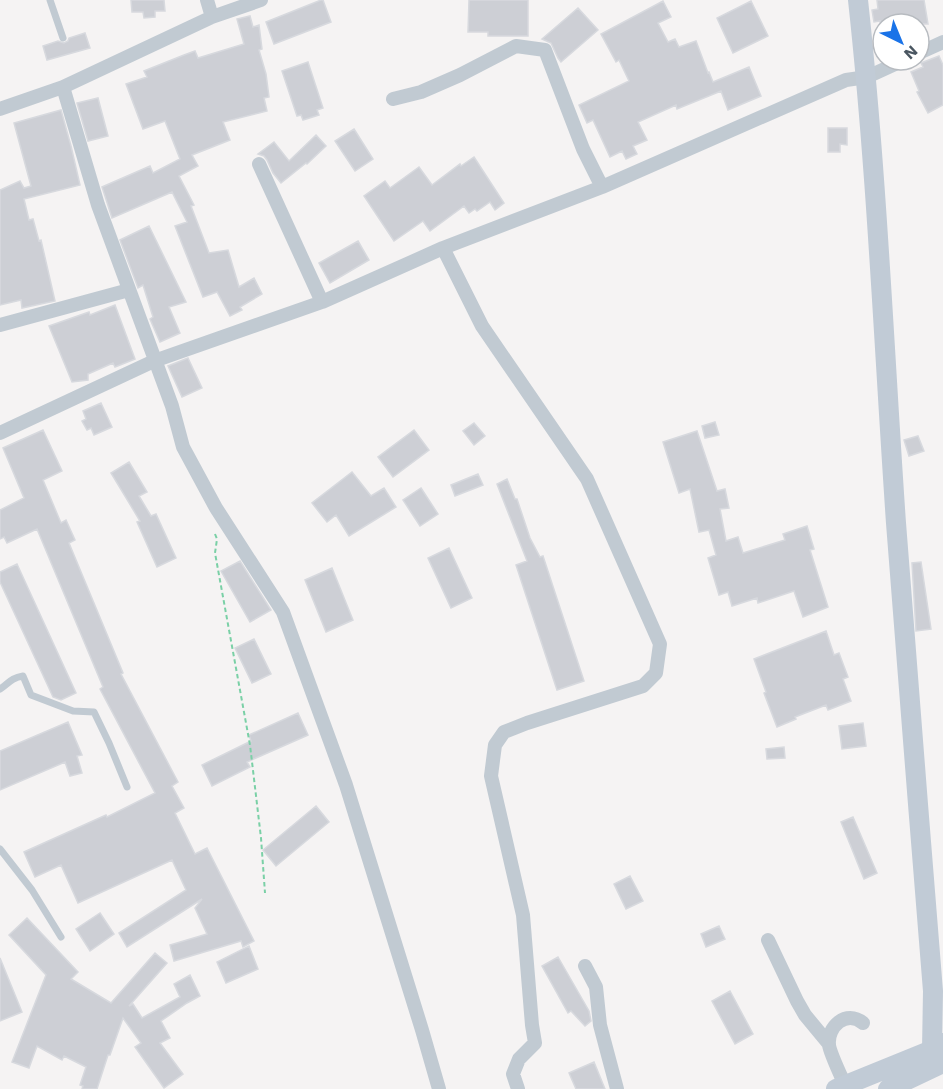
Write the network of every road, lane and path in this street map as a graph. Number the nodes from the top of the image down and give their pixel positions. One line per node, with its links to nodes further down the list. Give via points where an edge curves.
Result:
1 (50, 0): 6 (lane)
2 (207, 0): 5 (street)
3 (261, 0): 5 (street)
4 (858, 0): 8 (street)
5 (212, 17): 9 (street)
6 (63, 38)
7 (878, 72): 8 (street)
8 (867, 77): 13 (street, via 846,80); 30 (street, via 896,524)
9 (63, 87): 11 (street); 15 (street, via 98,205)
10 (393, 99): 13 (street, via 421,92 516,46 545,50)
11 (0, 109)
12 (259, 164): 16 (street)
13 (602, 188): 14 (street)
14 (443, 248): 16 (street); 33 (street, via 482,326 587,479 660,644 656,673 643,686 504,732 495,746 491,776 523,915 535,1043 519,1059 513,1074)
15 (129, 290): 17 (street); 18 (street)
16 (321, 302): 18 (street)
17 (0, 325)
18 (154, 361): 19 (street); 32 (street, via 183,447 216,508 283,612 346,785)
19 (0, 433)
20 (214, 532): 24 (path, via 250,745)
21 (2, 686): 22 (lane, via 23,676 31,696 73,711 94,712)
22 (127, 787)
23 (0, 849): 25 (lane)
24 (265, 893)
25 (61, 937)
26 (768, 940): 29 (street, via 796,1001)
27 (585, 966): 34 (street, via 596,987 600,1025)
28 (863, 1023): 29 (street, via 849,1017 841,1020)
29 (829, 1044): 31 (street)
30 (940, 1052): 31 (street); 35 (street)
31 (840, 1087)
32 (439, 1089)
33 (518, 1089)
34 (617, 1089)
35 (888, 1089)

